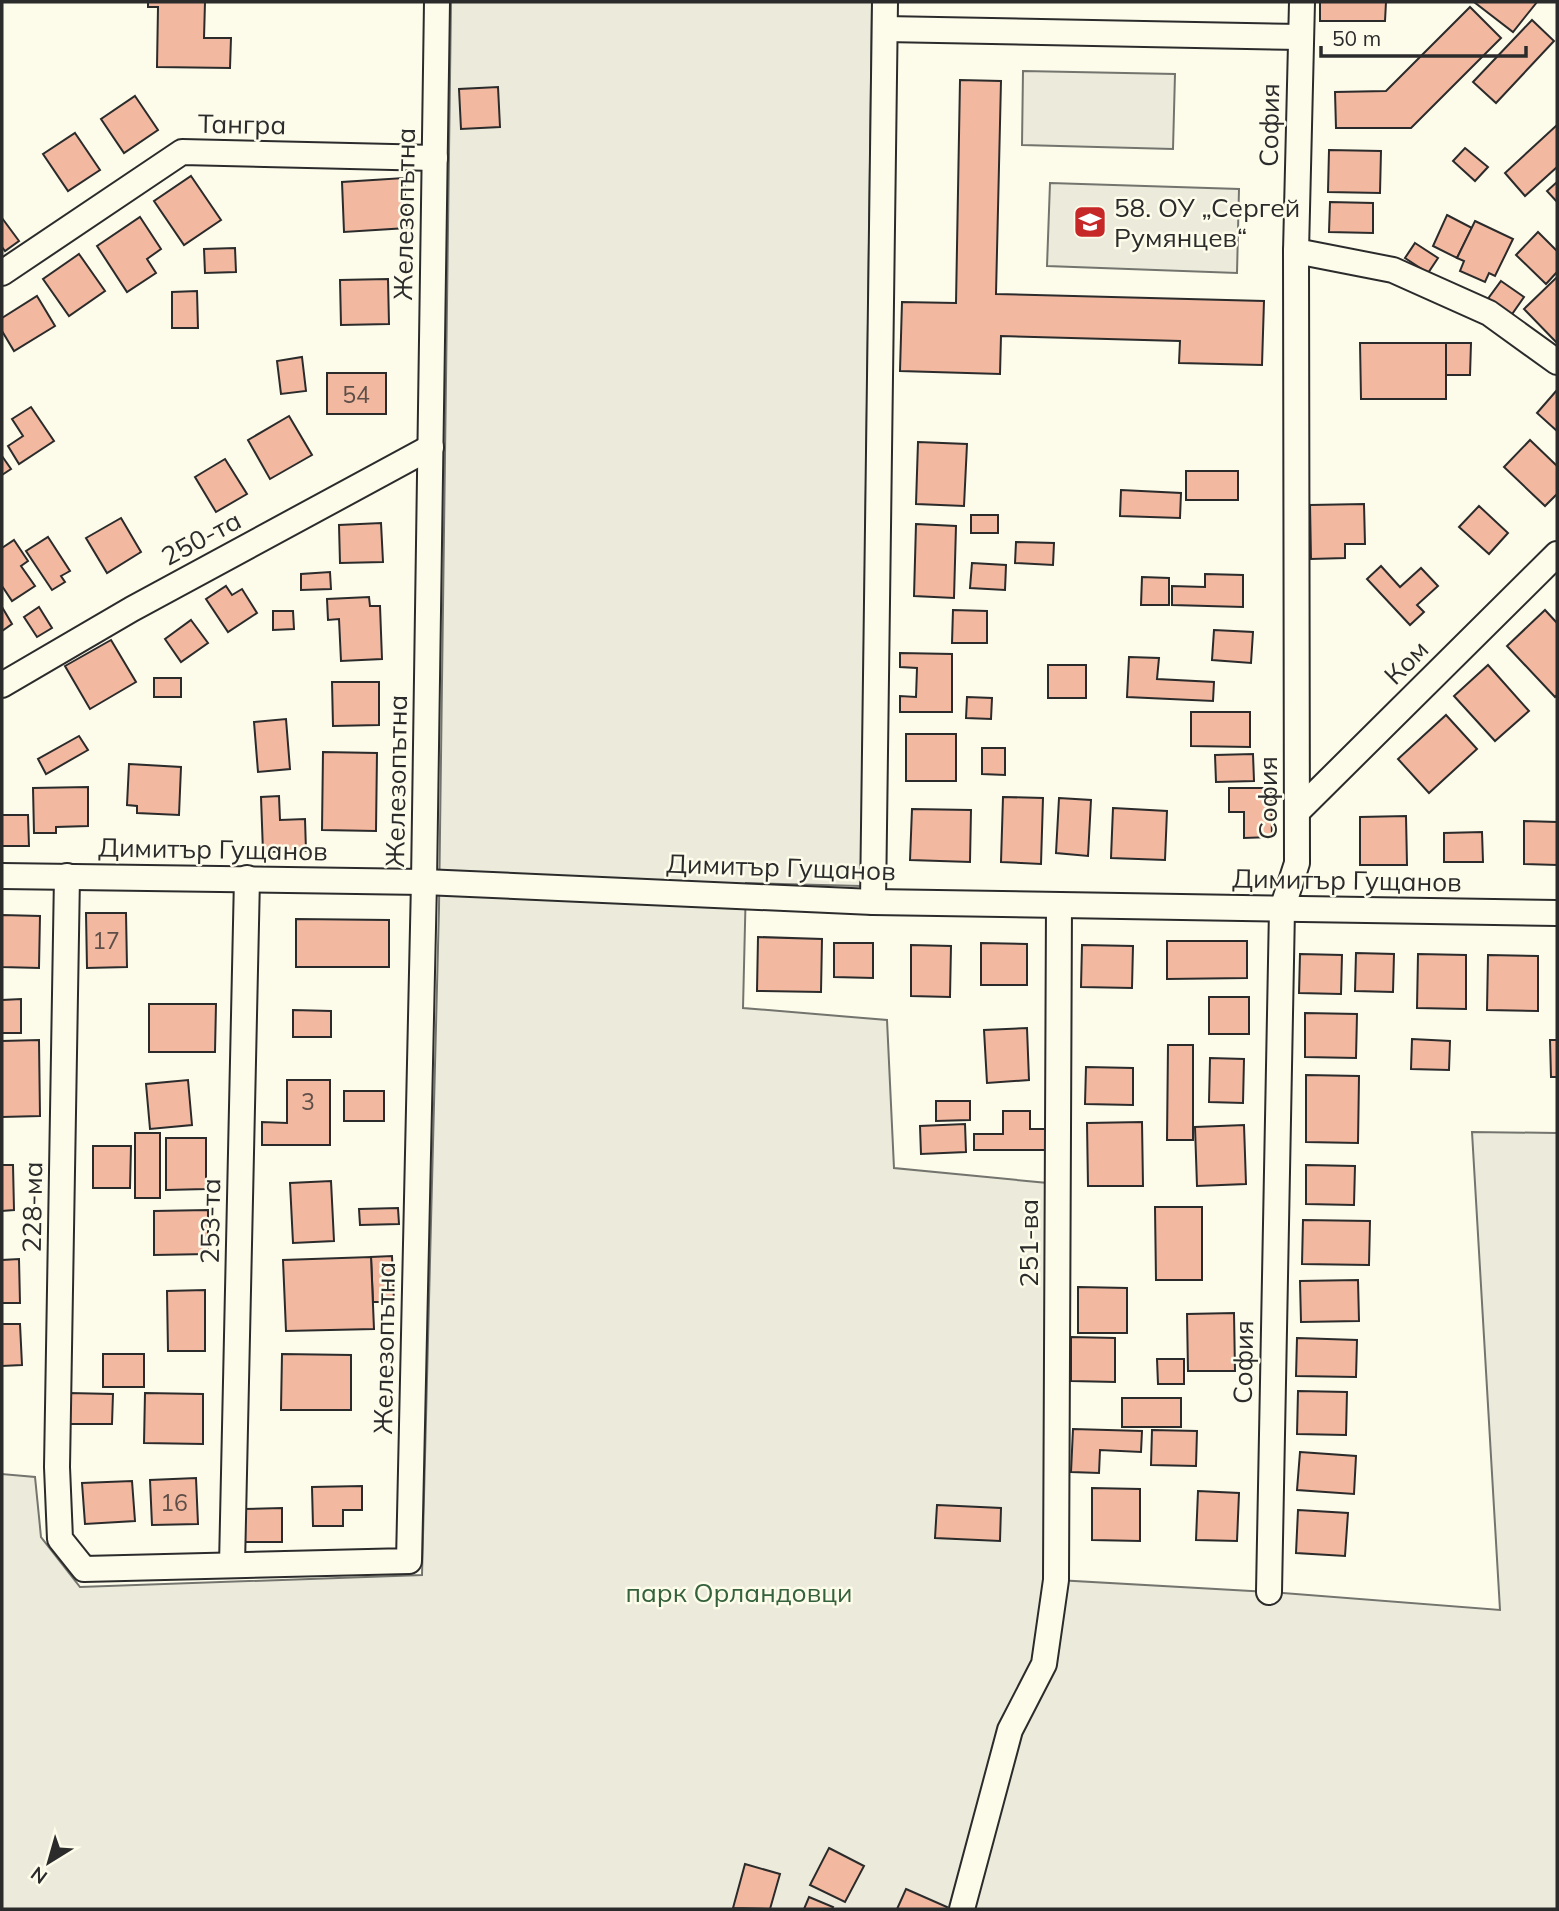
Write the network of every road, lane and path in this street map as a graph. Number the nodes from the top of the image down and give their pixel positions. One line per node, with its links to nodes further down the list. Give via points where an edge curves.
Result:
1 (437, 2): 6 (street, Железопътна)
2 (885, 2): 4 (street)
3 (1302, 2): 5 (street, София)
4 (884, 29): 5 (street); 18 (street)
5 (1301, 37): 7 (street, София)
6 (435, 158): 8 (street, Тангра, via 182,152); 10 (street, Железопътна)
7 (1296, 251): 9 (street, via 1393,270 1489,313); 13 (street, София)
8 (2, 273)
9 (1557, 362)
10 (431, 447): 12 (street, 250-та); 17 (street, Железопътна)
11 (1557, 554): 13 (street, Ком)
12 (2, 685)
13 (1297, 812): 20 (street, София, via 1297,863)
14 (2, 876): 15 (street, Димитър Гущанов)
15 (67, 876): 16 (street, Димитър Гущанов); 22 (street, 228-ма, via 57,1467 60,1539 84,1569)
16 (247, 878): 17 (street, Димитър Гущанов); 22 (street, 253-та)
17 (424, 882): 18 (street, Димитър Гущанов); 22 (street, Железопътна, via 409,1561)
18 (873, 902): 19 (street, Димитър Гущанов)
19 (1059, 905): 20 (street, Димитър Гущанов); 24 (street, 251-ва, via 1056,1580 1044,1664 1010,1730)
20 (1282, 909): 21 (street, Димитър Гущанов); 23 (street, София)
21 (1557, 913)
22 (232, 1565)
23 (1269, 1591)
24 (962, 1909)

